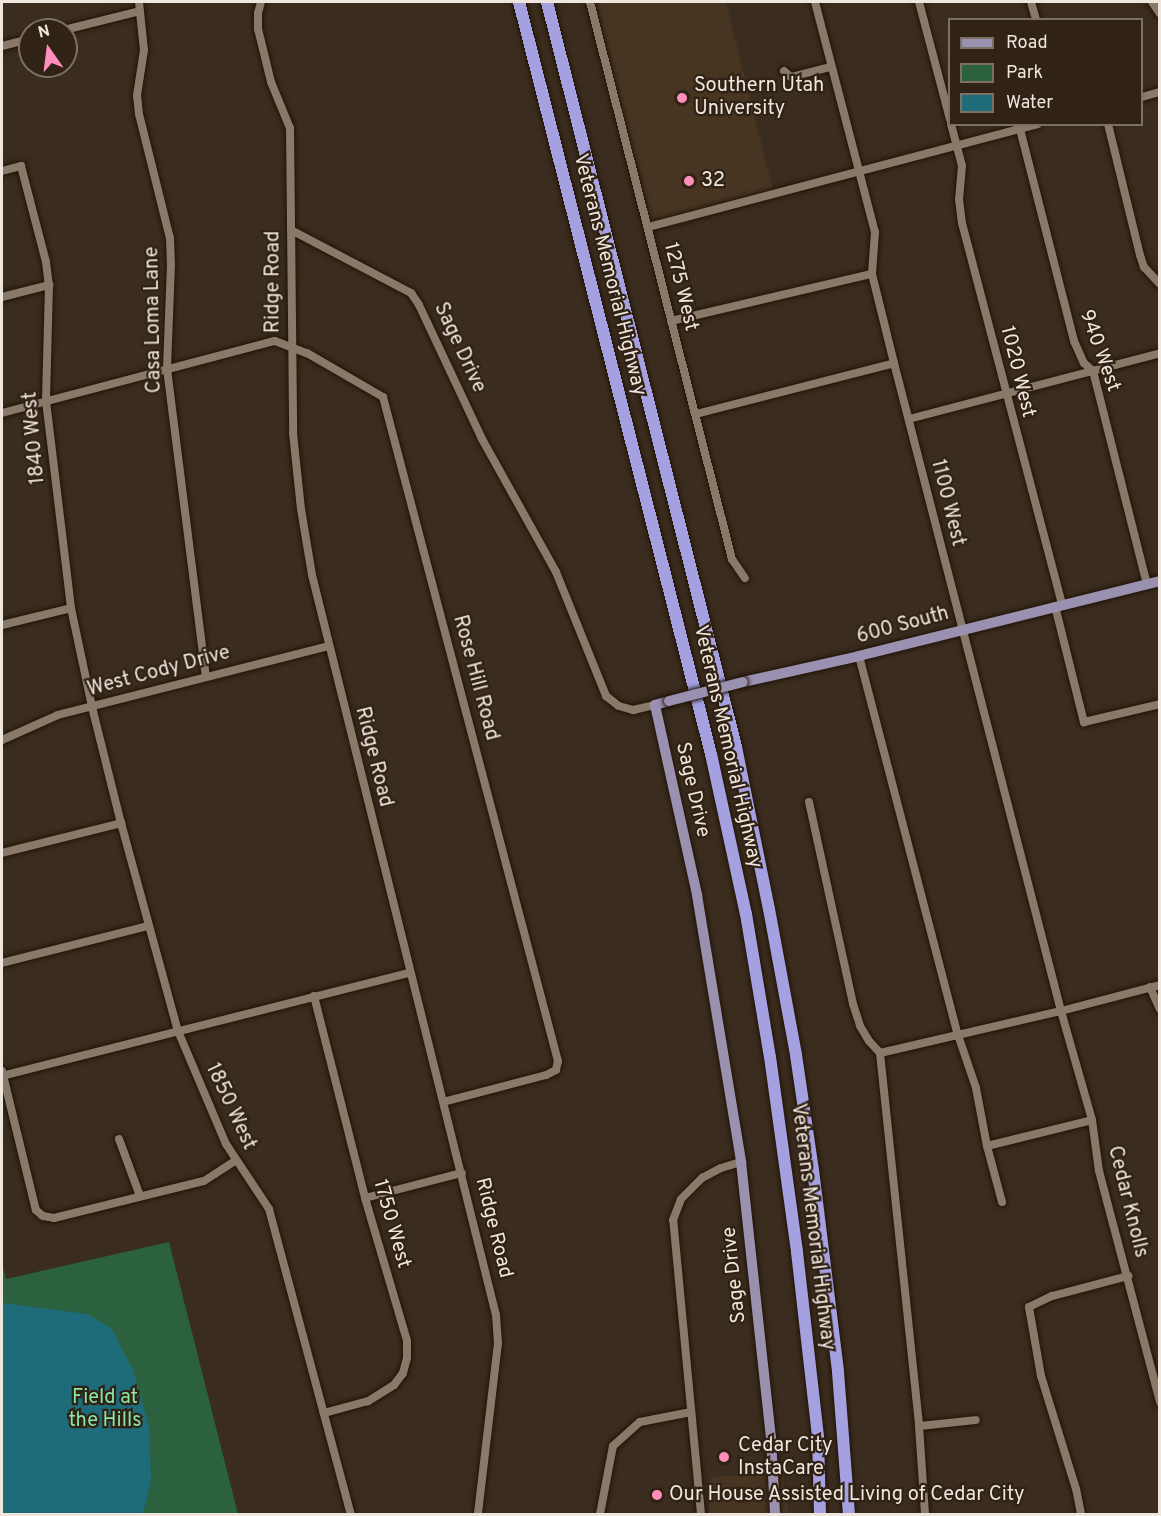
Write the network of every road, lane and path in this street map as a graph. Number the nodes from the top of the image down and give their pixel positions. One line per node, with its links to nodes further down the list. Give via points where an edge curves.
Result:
1 (261, 2): 28 (street, Ridge Road, via 258,29 271,82 290,128)
2 (519, 2): 93 (highway, Veterans Memorial Highway, via 711,754 746,914 797,1252 818,1437)
3 (548, 2): 94 (highway, Veterans Memorial Highway, via 736,747 769,909 813,1170 838,1372)
4 (590, 2): 27 (street, 1275 West)
5 (815, 2): 15 (street, 1100 West)
6 (919, 2): 19 (street)
7 (1031, 2): 11 (street)
8 (1152, 2): 10 (street)
9 (140, 6): 12 (street); 37 (street, Casa Loma Lane, via 144,42 137,95 139,114 170,238)
10 (1160, 14)
11 (1035, 18)
12 (78, 26)
13 (18, 42): 14 (street)
14 (2, 46)
15 (831, 67): 16 (street, via 791,77); 26 (street, 1100 West)
16 (784, 71)
17 (1160, 92): 18 (street)
18 (1143, 97)
19 (948, 111)
20 (952, 126): 24 (street, 1020 West)
21 (1031, 126): 23 (street)
22 (1108, 126): 30 (street, via 1140,255 1144,267)
23 (1020, 129): 24 (street); 38 (street, 940 West, via 1074,341 1084,363)
24 (957, 146): 26 (street); 39 (street, 1020 West, via 962,166 962,223)
25 (2, 171): 31 (street, 1840 West, via 21,166)
26 (858, 172): 27 (street); 29 (street, 1100 West, via 875,232)
27 (648, 227): 33 (street, 1275 West)
28 (291, 230): 34 (street, Ridge Road); 55 (street, Sage Drive, via 411,293 482,439 556,572 606,696 633,710)
29 (872, 274): 33 (street); 36 (street, 1100 West)
30 (1160, 284)
31 (49, 285): 32 (street); 40 (street, 1840 West)
32 (2, 297)
33 (671, 321): 42 (street, 1275 West)
34 (291, 345): 37 (street, via 275,341); 51 (street, Ridge Road, via 293,433 301,509); 72 (street, Rose Hill Road, via 375,390 388,408 558,1061 556,1070 546,1075)
35 (1160, 353): 38 (street)
36 (894, 363): 42 (street); 43 (street, 1100 West)
37 (167, 369): 40 (street); 53 (street, Casa Loma Lane)
38 (1093, 371): 39 (street); 46 (street, 940 West)
39 (1005, 393): 43 (street); 47 (street, 1020 West)
40 (46, 401): 41 (street); 48 (street, 1840 West)
41 (2, 413)
42 (696, 414): 44 (street, 1275 West, via 732,559)
43 (909, 419): 50 (street, 1100 West)
44 (745, 578)
45 (1160, 581): 46 (main road, 600 South)
46 (1147, 584): 47 (main road, 600 South)
47 (1059, 605): 50 (main road, 600 South); 54 (street, 1020 West, via 1084,722)
48 (71, 608): 49 (street); 56 (street, 1840 West)
49 (2, 625)
50 (962, 629): 52 (main road, 600 South); 67 (street, 1100 West)
51 (328, 646): 53 (street, West Cody Drive); 63 (street, Ridge Road)
52 (859, 656): 55 (main road, 600 South, bridge); 69 (street)
53 (206, 676): 56 (street, West Cody Drive)
54 (1160, 704)
55 (655, 705): 77 (main road, Sage Drive, via 697,895)
56 (92, 707): 57 (street, West Cody Drive, via 58,715); 59 (street, 1850 West)
57 (2, 740)
58 (809, 802): 70 (street, via 853,1004 860,1026)
59 (121, 824): 60 (street); 61 (street, 1850 West)
60 (2, 853)
61 (148, 926): 62 (street); 68 (street, 1850 West)
62 (2, 963)
63 (410, 973): 65 (street); 72 (street, Ridge Road)
64 (1155, 986): 66 (street); 67 (street)
65 (314, 996): 68 (street); 80 (street, 1750 West)
66 (1160, 1009)
67 (1061, 1011): 69 (street); 73 (street, Cedar Knolls)
68 (178, 1031): 71 (street); 76 (street, 1850 West)
69 (958, 1035): 70 (street); 75 (street, via 976,1088)
70 (880, 1053): 87 (street)
71 (2, 1074): 79 (street, via 36,1210 42,1216 54,1218)
72 (443, 1102): 78 (street, Ridge Road)
73 (1092, 1120): 75 (street); 82 (street, Cedar Knolls, via 1099,1171)
74 (119, 1138): 79 (street)
75 (987, 1146): 81 (street)
76 (236, 1160): 79 (street, via 204,1181); 85 (street, 1850 West, via 269,1209)
77 (741, 1162): 84 (street, via 702,1178 681,1198 673,1221); 92 (main road, Sage Drive, via 771,1437)
78 (462, 1173): 80 (street); 89 (street, Ridge Road, via 491,1285 498,1343)
79 (140, 1196)
80 (365, 1198): 85 (street, 1750 West, via 407,1341 407,1358 403,1372 382,1395)
81 (1002, 1202)
82 (1128, 1276): 83 (street, Cedar Knolls); 96 (street, via 1029,1306 1041,1376 1076,1489)
83 (1160, 1402)
84 (691, 1412): 90 (street, via 640,1422 613,1446); 91 (street)
85 (324, 1413): 88 (street, 1850 West)
86 (976, 1420): 87 (street)
87 (919, 1426): 95 (street)
88 (351, 1515)
89 (478, 1515)
90 (600, 1515)
91 (701, 1515)
92 (775, 1515)
93 (820, 1515)
94 (849, 1515)
95 (925, 1515)
96 (1080, 1515)

